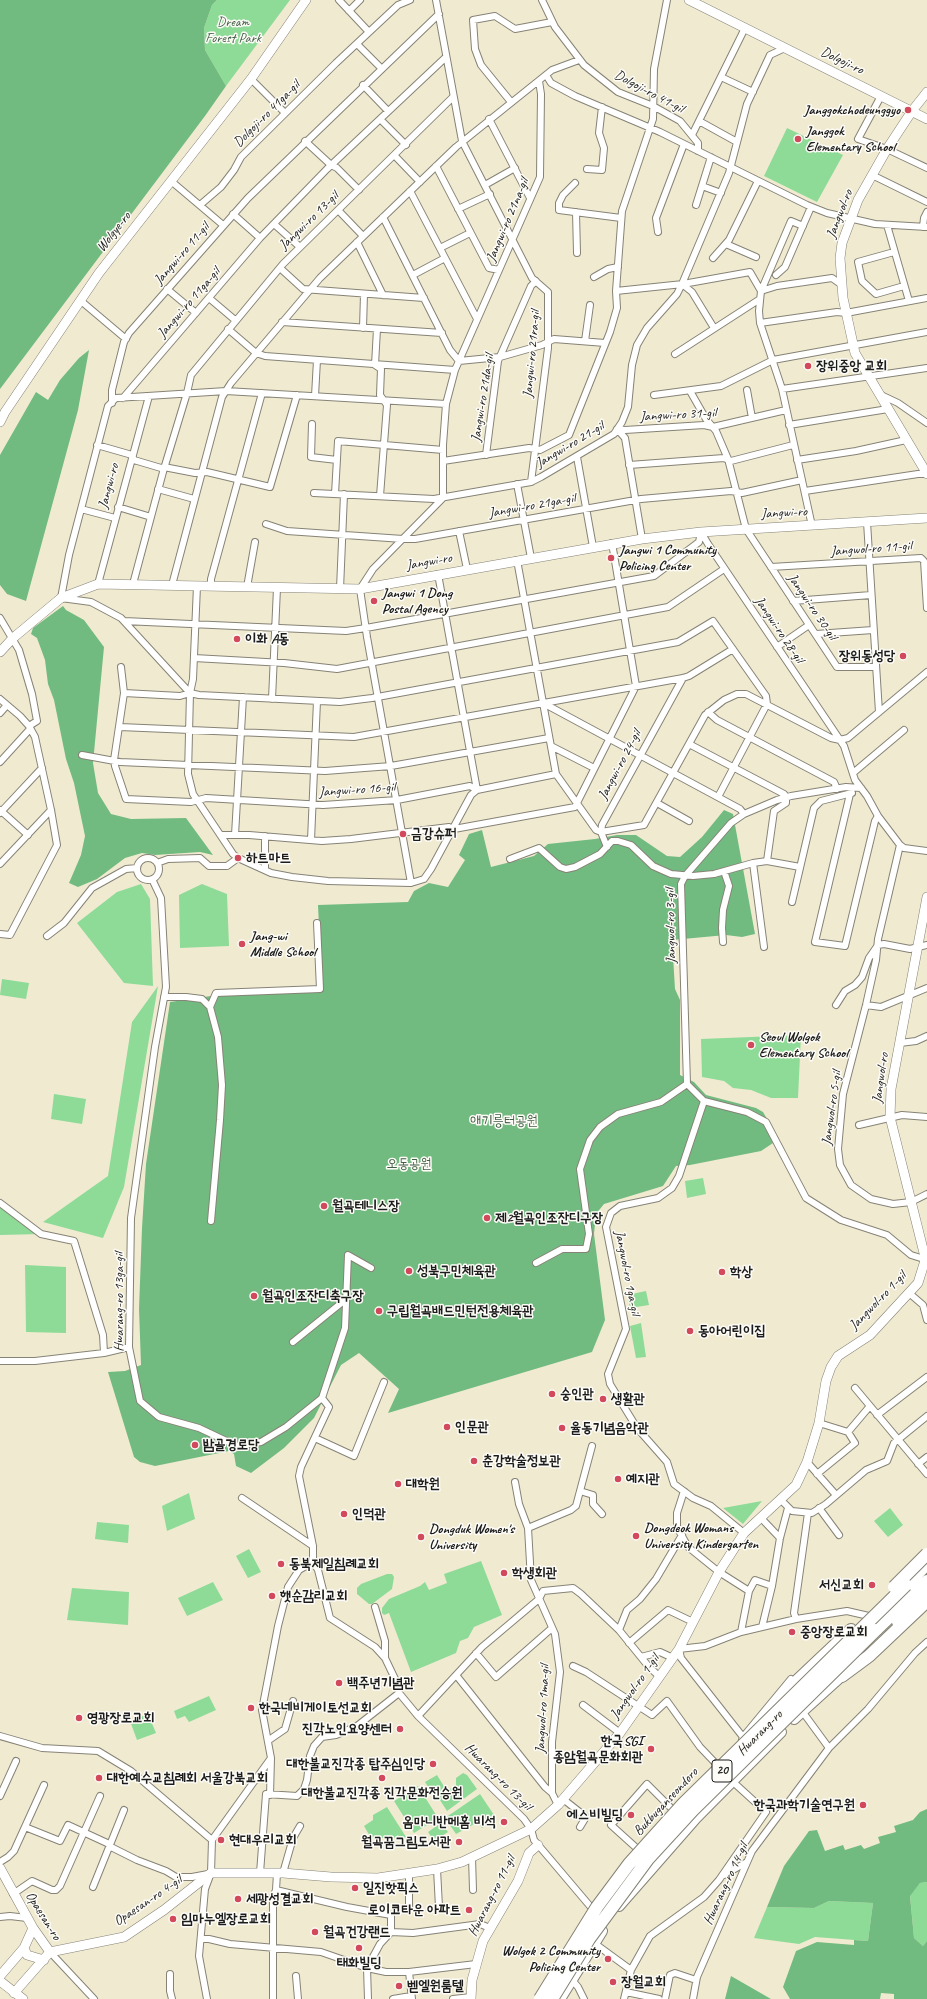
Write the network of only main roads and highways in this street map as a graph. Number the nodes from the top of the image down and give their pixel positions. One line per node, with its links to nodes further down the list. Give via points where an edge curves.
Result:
1 (927, 1554): 8 (highway, bridge, via 797,1681)
2 (927, 1564): 10 (highway, Bukbuganseondoro, bridge, via 683,1804 628,1864 597,1907)
3 (927, 1571): 8 (main road, Hwarang-ro / 20, via 806,1689)
4 (927, 1581): 12 (highway, Bukbuganseondoro, bridge, via 698,1805 648,1859 589,1939)
5 (927, 1592): 7 (main road, Hwarang-ro / 20)
6 (927, 1601): 7 (highway, via 869,1656)
7 (842, 1676): 9 (main road, Hwarang-ro / 20, via 802,1711 732,1780)
8 (743, 1745): 9 (main road, Hwarang-ro / 20, via 644,1855 599,1916)
9 (594, 1937): 11 (main road, Hwarang-ro / 20); 13 (main road, Hwarang-ro / 20)
10 (540, 1999)
11 (549, 1999)
12 (552, 1999)
13 (560, 1999)

